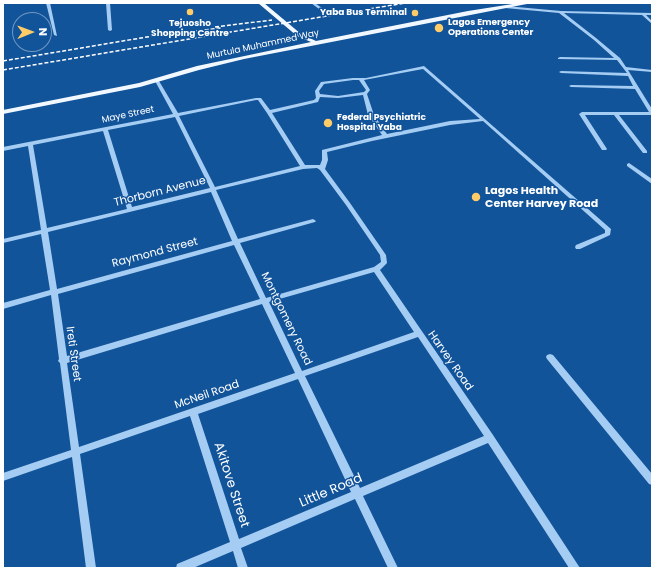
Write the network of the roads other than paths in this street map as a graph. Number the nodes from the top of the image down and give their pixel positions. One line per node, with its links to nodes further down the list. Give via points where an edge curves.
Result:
1 (48, 3): 14 (street)
2 (108, 3): 13 (street)
3 (261, 3): 15 (main road)
4 (313, 3): 7 (street)
5 (529, 3): 6 (main road, Murtula Muhammed Way)
6 (506, 7): 8 (street); 9 (main road, Murtula Muhammed Way)
7 (324, 11)
8 (560, 12): 10 (street); 19 (street)
9 (468, 13): 16 (main road); 25 (main road, Murtula Muhammed Way, via 244,57)
10 (643, 14): 11 (street); 12 (street)
11 (652, 14)
12 (652, 22)
13 (110, 30)
14 (56, 35)
15 (298, 35): 16 (main road); 17 (main road)
16 (313, 41): 17 (main road)
17 (297, 44): 28 (main road, via 191,66)
18 (560, 58): 19 (street)
19 (618, 59): 20 (street)
20 (626, 68): 21 (street); 23 (street)
21 (652, 71)
22 (561, 72): 23 (street)
23 (630, 75): 27 (street)
24 (361, 80): 29 (street, via 368,90); 30 (street, via 323,83); 36 (street, via 424,67)
25 (157, 81): 28 (main road, Murtula Muhammed Way); 34 (street, Montgomery Road)
26 (571, 86): 27 (street)
27 (636, 88): 33 (street)
28 (111, 91): 31 (main road, Murtula Muhammed Way)
29 (365, 93): 30 (street, via 338,97); 38 (street, via 371,115)
30 (317, 95): 32 (street, via 316,102)
31 (3, 112)
32 (269, 112): 34 (street, Maye Street, via 259,99 256,99); 44 (street)
33 (652, 113): 35 (street)
34 (176, 114): 37 (street, Maye Street); 47 (street, Montgomery Road)
35 (616, 114): 41 (street, via 582,114); 42 (street)
36 (482, 120): 38 (street, via 450,123); 53 (street, via 608,229 608,234)
37 (105, 128): 39 (street, Maye Street); 48 (street)
38 (385, 136): 45 (street, via 324,151)
39 (30, 143): 40 (street, Maye Street); 50 (street, Ireti Street)
40 (3, 149)
41 (604, 149)
42 (645, 152)
43 (629, 165): 46 (street)
44 (303, 167): 45 (street, Thorborn Avenue, via 313,165); 47 (street, Thorborn Avenue)
45 (322, 169): 54 (street, via 383,255 384,263)
46 (652, 182)
47 (213, 189): 48 (street, Thorborn Avenue); 52 (street, Montgomery Road)
48 (130, 210): 50 (street, Thorborn Avenue)
49 (313, 221): 52 (street, Raymond Street)
50 (44, 230): 51 (street, Thorborn Avenue); 55 (street, Ireti Street)
51 (3, 241)
52 (236, 242): 55 (street, Raymond Street); 56 (street, Montgomery Road)
53 (578, 247)
54 (376, 269): 56 (street); 58 (street, Harvey Road)
55 (54, 292): 57 (street, Raymond Street); 60 (street, Ireti Street)
56 (265, 300): 60 (street); 61 (street, Montgomery Road)
57 (3, 306)
58 (418, 334): 61 (street, McNeil Road); 63 (street, Harvey Road)
59 (550, 357): 66 (street)
60 (62, 361): 64 (street, Ireti Street)
61 (300, 374): 62 (street, McNeil Road); 67 (street, Montgomery Road)
62 (193, 411): 64 (street, McNeil Road); 68 (street, Akitove Street)
63 (490, 438): 67 (street, Little Road); 73 (street, Harvey Road)
64 (75, 452): 65 (street, McNeil Road); 69 (street, Ireti Street)
65 (3, 477)
66 (652, 481)
67 (358, 493): 68 (street, Little Road); 72 (street, Montgomery Road)
68 (236, 545): 70 (street, Little Road); 71 (street, Akitove Street)
69 (91, 568)
70 (181, 568)
71 (243, 568)
72 (393, 568)
73 (575, 568)

